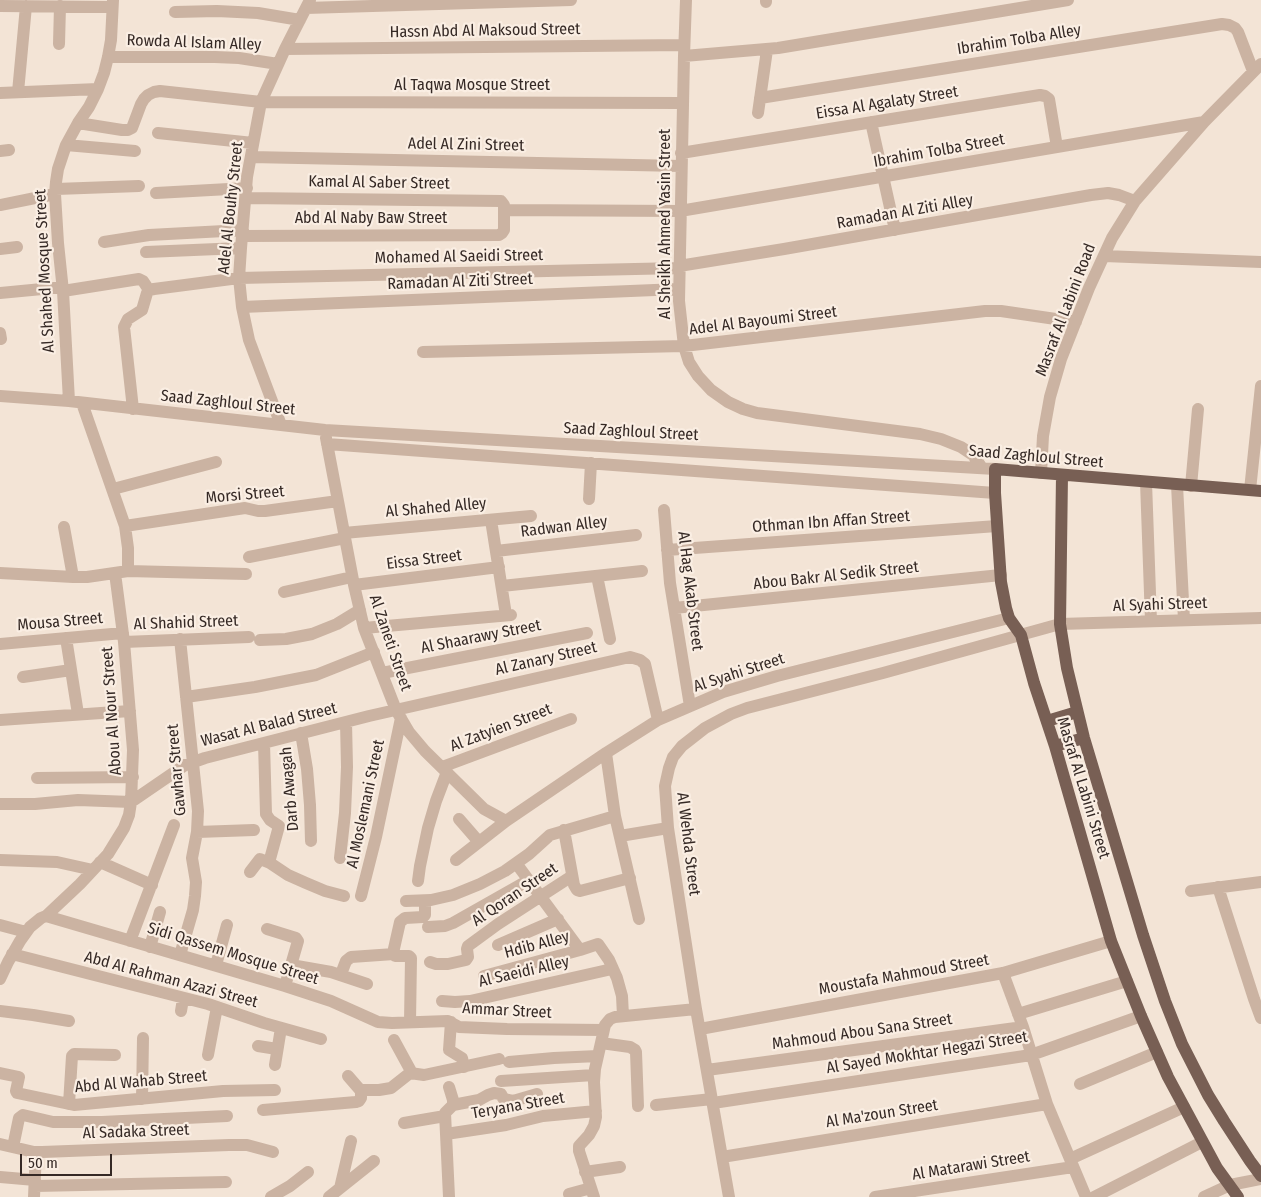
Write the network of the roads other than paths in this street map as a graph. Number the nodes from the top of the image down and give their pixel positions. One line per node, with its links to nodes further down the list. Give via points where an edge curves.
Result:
1 (571, 0): 5 (street)
2 (686, 0): 14 (street, Al Sheikh Ahmed Yasin Street)
3 (1068, 0): 13 (street, Hassn Abd Al Maksoud Street)
4 (113, 3): 8 (street); 15 (street, Al Shahed Mosque Street)
5 (308, 4): 10 (street, Adel Al Bouhy Street)
6 (0, 6): 7 (street)
7 (26, 6): 8 (street); 19 (street)
8 (60, 6): 11 (street)
9 (175, 12): 10 (street, via 258,13)
10 (300, 20): 12 (street, Adel Al Bouhy Street)
11 (59, 44)
12 (285, 49): 14 (street, Hassn Abd Al Maksoud Street); 16 (street, Adel Al Bouhy Street)
13 (767, 50): 14 (street, Hassn Abd Al Maksoud Street); 21 (street)
14 (684, 51): 23 (street, Al Sheikh Ahmed Yasin Street)
15 (108, 57): 16 (street, Rowda Al Islam Alley, via 231,58); 18 (street, Al Shahed Mosque Street)
16 (278, 64): 22 (street, Adel Al Bouhy Street)
17 (1257, 68): 21 (street, Ibrahim Tolba Alley, via 1235,28 1222,24); 26 (street, Masraf Al Labini Road)
18 (98, 89): 19 (street); 27 (street, Al Shahed Mosque Street)
19 (18, 92): 20 (street)
20 (0, 93)
21 (760, 98): 24 (street)
22 (261, 102): 23 (street, Al Taqwa Mosque Street); 27 (street, Al Taqwa Mosque Street, via 160,91 144,99 132,128 128,130); 29 (street, Adel Al Bouhy Street)
23 (682, 103): 34 (street, Al Sheikh Ahmed Yasin Street)
24 (758, 113)
25 (871, 122): 31 (street, Eissa Al Agalaty Street, via 1040,95 1050,102); 34 (street, Eissa Al Agalaty Street); 35 (street)
26 (1204, 122): 31 (street, Ibrahim Tolba Street); 40 (street, Masraf Al Labini Road)
27 (78, 123): 30 (street, Al Shahed Mosque Street)
28 (158, 133): 29 (street)
29 (253, 142): 33 (street, Adel Al Bouhy Street)
30 (66, 145): 32 (street); 37 (street, Al Shahed Mosque Street)
31 (1057, 147): 35 (street, Ibrahim Tolba Street)
32 (135, 151)
33 (251, 157): 34 (street, Adel Al Zini Street); 39 (street, Adel Al Bouhy Street)
34 (681, 159): 43 (street, Al Sheikh Ahmed Yasin Street)
35 (883, 176): 43 (street, Ibrahim Tolba Street); 44 (street)
36 (139, 186): 37 (street)
37 (55, 191): 41 (street); 54 (street, Al Shahed Mosque Street)
38 (156, 193): 39 (street)
39 (246, 193): 42 (street, Kamal Al Saber Street, via 501,201); 45 (street, Adel Al Bouhy Street)
40 (1135, 201): 44 (street, Ramadan Al Ziti Alley, via 1108,193); 50 (street, Masraf Al Labini Road)
41 (0, 205)
42 (504, 210): 43 (street, Kamal Al Saber Street); 45 (street, Abd Al Naby Baw Street, via 504,230 499,235)
43 (680, 211): 52 (street, Al Sheikh Ahmed Yasin Street)
44 (894, 230): 52 (street, Ramadan Al Ziti Alley)
45 (242, 238): 46 (street, via 149,235); 49 (street); 53 (street, Adel Al Bouhy Street)
46 (104, 242)
47 (17, 247): 48 (street)
48 (0, 249)
49 (146, 252)
50 (1104, 256): 51 (street); 59 (street, Masraf Al Labini Road)
51 (1261, 262)
52 (679, 267): 53 (street, Mohamed Al Saeidi Street); 55 (street, Al Sheikh Ahmed Yasin Street)
53 (239, 278): 56 (street, Mohamed Al Saeidi Street); 58 (street, Adel Al Bouhy Street)
54 (63, 289): 56 (street, via 139,279); 57 (street); 64 (street, Al Shahed Mosque Street)
55 (679, 289): 58 (street, Ramadan Al Ziti Street); 60 (street, Al Sheikh Ahmed Yasin Street)
56 (150, 290): 65 (street, via 142,310 128,319 124,326)
57 (0, 293)
58 (242, 308): 67 (street, Adel Al Bouhy Street, via 249,340)
59 (1076, 322): 60 (street, Adel Al Bayoumi Street, via 985,311); 74 (street, Masraf Al Labini Road, via 1050,397)
60 (684, 346): 61 (street, Adel Al Bayoumi Street); 73 (street, Al Sheikh Ahmed Yasin Street, via 689,362 710,390 743,409 941,439 961,447)
61 (423, 352)
62 (1260, 386): 69 (street)
63 (0, 396): 64 (street, Saad Zaghloul Street)
64 (75, 402): 65 (street, Saad Zaghloul Street); 79 (street, Abou Al Nour Street)
65 (133, 409): 67 (street, Saad Zaghloul Street)
66 (1198, 409): 78 (street)
67 (281, 425): 68 (street, Saad Zaghloul Street)
68 (325, 430): 70 (street, Al Zaneti Street); 73 (street, Saad Zaghloul Street)
69 (1259, 430): 80 (street)
70 (327, 444): 72 (street, Saad Zaghloul Street); 83 (street, Al Zaneti Street)
71 (216, 462): 79 (street)
72 (591, 463): 81 (street, Saad Zaghloul Street); 82 (street)
73 (988, 468): 74 (main road, Saad Zaghloul Street); 81 (main road, Masraf Al Labini Street)
74 (1041, 473): 75 (main road, Saad Zaghloul Street)
75 (1062, 475): 76 (main road, Saad Zaghloul Street); 112 (main road, Masraf Al Labini Street)
76 (1146, 482): 77 (main road, Saad Zaghloul Street); 111 (street)
77 (1177, 485): 78 (main road, Saad Zaghloul Street); 110 (street)
78 (1190, 486): 80 (main road, Saad Zaghloul Street)
79 (113, 488): 87 (street, Abou Al Nour Street)
80 (1256, 491)
81 (995, 493): 88 (main road, Masraf Al Labini Street)
82 (589, 499)
83 (338, 501): 87 (street, Morsi Street, via 265,511 245,508); 90 (street, Al Zaneti Street)
84 (664, 510): 92 (street, Al Hag Akab Street)
85 (531, 516): 86 (street, Al Shahed Alley)
86 (491, 520): 90 (street, Al Shahed Alley); 93 (street)
87 (125, 526): 97 (street, Abou Al Nour Street, via 128,548)
88 (997, 526): 92 (street, Othman Ibn Affan Street); 100 (main road, Masraf Al Labini Street)
89 (64, 527): 102 (street)
90 (344, 535): 94 (street, Al Shahed Alley); 103 (street, Al Zaneti Street)
91 (636, 535): 93 (street, Radwan Alley)
92 (667, 550): 106 (street, Al Hag Akab Street)
93 (496, 551): 95 (street)
94 (249, 557)
95 (499, 567): 103 (street, Eissa Street); 104 (street)
96 (642, 571): 101 (street)
97 (122, 572): 99 (street); 102 (street); 117 (street, Abou Al Nour Street)
98 (0, 573): 102 (street)
99 (246, 574)
100 (1001, 575): 106 (street, Abou Bakr Al Sedik Street); 108 (main road, Masraf Al Labini Street)
101 (597, 576): 104 (street); 119 (street)
102 (73, 577)
103 (353, 581): 105 (street, Eissa Street); 107 (street, Al Zaneti Street)
104 (502, 586): 113 (street, via 509,615)
105 (284, 592)
106 (674, 608): 128 (street, Al Hag Akab Street)
107 (360, 610): 113 (street, Al Zaneti Street); 118 (street, Al Shahid Street, via 312,634 286,639)
108 (1010, 618): 115 (main road, Masraf Al Labini Street); 121 (street, Al Syahi Street)
109 (1261, 618): 110 (street, Al Syahi Street)
110 (1184, 620): 111 (street, Al Syahi Street)
111 (1151, 621): 112 (street, Al Syahi Street)
112 (1060, 624): 115 (street, Al Wehda Street); 130 (main road, Masraf Al Labini Street)
113 (364, 628): 122 (street, Al Zaneti Street)
114 (587, 633): 124 (street, Al Shaarawy Street)
115 (1021, 635): 125 (street, Al Wehda Street); 136 (main road, Masraf Al Labini Street)
116 (66, 638): 117 (street, Mousa Street); 120 (street, Mousa Street); 123 (street)
117 (123, 638): 118 (street, Al Shahid Street); 129 (street, Abou Al Nour Street)
118 (180, 639): 127 (street, Gawhar Street)
119 (610, 639)
120 (0, 644)
121 (877, 650): 125 (street); 128 (street, Al Syahi Street, via 732,689)
122 (374, 652): 124 (street, Al Zaneti Street); 127 (street, via 316,675)
123 (71, 670): 126 (street); 131 (street)
124 (382, 673): 132 (street, Al Zaneti Street)
125 (883, 673): 153 (street, Al Wehda Street, via 747,708 705,728 673,757 665,786)
126 (23, 677)
127 (186, 697): 143 (street, Gawhar Street)
128 (690, 706): 135 (street, Al Syahi Street)
129 (130, 710): 131 (street); 145 (street, Abou Al Nour Street)
130 (1077, 712): 136 (main road); 139 (main road, Masraf Al Labini Street)
131 (78, 714): 134 (street)
132 (398, 714): 135 (street, Al Zanary Street, via 630,657 645,664); 137 (street, Wasat Al Balad Street); 144 (street, Al Zaneti Street, via 414,738); 176 (street, Al Moslemani Street, via 380,820)
133 (570, 718): 144 (street, Al Zatyien Street)
134 (0, 720)
135 (658, 720): 142 (street, Al Syahi Street)
136 (1046, 721): 141 (main road, Masraf Al Labini Street)
137 (346, 722): 138 (street, Wasat Al Balad Street); 160 (street, via 347,777)
138 (301, 733): 140 (street, Wasat Al Balad Street); 158 (street, Darb Awagah, via 307,769)
139 (1084, 738): 141 (main road); 271 (main road, Masraf Al Labini Street, via 1143,935 1182,1044 1208,1095)
140 (264, 743): 143 (street, Wasat Al Balad Street); 163 (street, via 266,814 279,826)
141 (1055, 746): 190 (main road, Masraf Al Labini Street)
142 (606, 753): 149 (street); 151 (street, Al Syahi Street)
143 (193, 762): 147 (street, Wasat Al Balad Street); 156 (street, Gawhar Street)
144 (445, 770): 151 (street, Al Zaneti Street, via 484,809); 170 (street, via 428,828)
145 (133, 777): 146 (street); 147 (street, Abou Al Nour Street)
146 (37, 778)
147 (131, 802): 148 (street, via 78,800); 165 (street, Abou Al Nour Street, via 124,828)
148 (0, 804)
149 (615, 816): 155 (street); 157 (street)
150 (459, 818): 159 (street)
151 (506, 821): 159 (street, Al Syahi Street)
152 (174, 825): 172 (street)
153 (668, 828): 157 (street); 210 (street, Al Wehda Street)
154 (254, 830): 156 (street)
155 (564, 830): 164 (street, via 550,835); 167 (street)
156 (197, 832): 195 (street, Gawhar Street, via 192,858 195,896)
157 (620, 836): 168 (street)
158 (311, 841)
159 (479, 842): 162 (street, Al Syahi Street)
160 (340, 858)
161 (0, 860): 165 (street)
162 (456, 860)
163 (270, 863): 166 (street, via 260,859); 175 (street, via 306,884)
164 (516, 863): 169 (street); 179 (street, via 480,884)
165 (97, 866): 172 (street); 181 (street, Abou Al Nour Street)
166 (250, 872)
167 (572, 876): 168 (street, via 575,888 580,891); 177 (street, Al Qoran Street)
168 (630, 878): 182 (street)
169 (529, 880): 177 (street); 186 (street, via 453,923)
170 (418, 881)
171 (1261, 882): 173 (street)
172 (152, 885): 189 (street)
173 (1218, 887): 174 (street); 215 (street)
174 (1191, 891)
175 (344, 896)
176 (361, 896)
177 (542, 897): 183 (street); 197 (street, Al Qoran Street, via 468,946 466,960 448,964)
178 (406, 901): 179 (street)
179 (426, 901): 194 (street, via 423,917 405,918 400,922)
180 (160, 912): 192 (street)
181 (46, 916): 188 (street, Abou Al Nour Street); 189 (street, Sidi Qassem Mosque Street)
182 (639, 919)
183 (558, 920): 191 (street); 193 (street)
184 (0, 924): 188 (street)
185 (227, 925): 198 (street)
186 (428, 927)
187 (267, 929): 199 (street, via 298,939)
188 (26, 932): 196 (street, Abou Al Nour Street)
189 (130, 941): 192 (street, Sidi Qassem Mosque Street)
190 (1111, 941): 201 (street, Moustafa Mahmoud Street); 205 (main road, Masraf Al Labini Street)
191 (498, 945)
192 (150, 946): 195 (street, Sidi Qassem Mosque Street)
193 (580, 950): 200 (street, Hdib Alley, via 598,944); 203 (street, Hdib Alley)
194 (394, 954): 202 (street, via 351,958 346,961); 217 (street, via 411,958)
195 (180, 955): 198 (street, Sidi Qassem Mosque Street)
196 (7, 959): 204 (street, Abou Al Nour Street); 209 (street, Abd Al Rahman Azazi Street, via 182,1005)
197 (430, 962)
198 (216, 965): 207 (street, Sidi Qassem Mosque Street)
199 (292, 965): 202 (street); 207 (street)
200 (612, 968): 208 (street, Al Saeidi Alley, via 470,1001); 213 (street, via 622,996)
201 (1002, 973): 212 (street); 221 (street, Moustafa Mahmoud Street)
202 (342, 974): 206 (street)
203 (484, 976)
204 (0, 979)
205 (1127, 981): 212 (street); 214 (main road, Masraf Al Labini Street)
206 (367, 984)
207 (285, 986): 217 (street, Sidi Qassem Mosque Street, via 331,1001 378,1022)
208 (442, 1001)
209 (217, 1007): 220 (street, Abd Al Rahman Azazi Street); 231 (street)
210 (696, 1009): 213 (street); 221 (street, Al Wehda Street)
211 (0, 1011): 216 (street)
212 (1018, 1014): 219 (street)
213 (623, 1016): 225 (street, via 607,1022)
214 (1141, 1016): 228 (main road, Masraf Al Labini Street); 229 (street, Al Sayed Mokhtar Hegazi Street)
215 (1261, 1018)
216 (69, 1021)
217 (410, 1022): 218 (street, Ammar Street)
218 (451, 1022): 225 (street, Ammar Street, via 459,1027 507,1029); 233 (street, via 449,1050 462,1058)
219 (1022, 1026): 229 (street); 234 (street, Mahmoud Abou Sana Street)
220 (281, 1028): 223 (street, Abd Al Rahman Azazi Street); 227 (street)
221 (700, 1030): 234 (street, Al Wehda Street)
222 (143, 1038): 245 (street)
223 (321, 1039)
224 (394, 1040): 236 (street, via 399,1061)
225 (601, 1043): 233 (street, via 554,1058); 237 (street); 251 (street, via 635,1050)
226 (258, 1046): 227 (street)
227 (277, 1049): 232 (street)
228 (1157, 1052): 240 (street); 252 (main road, Masraf Al Labini Street)
229 (1031, 1054): 246 (street, Al Sayed Mokhtar Hegazi Street); 249 (street)
230 (115, 1055): 247 (street, via 72,1056)
231 (208, 1055)
232 (274, 1065)
233 (464, 1067): 236 (street, via 424,1075)
234 (707, 1070): 246 (street, Al Wehda Street)
235 (0, 1073): 247 (street, Abd Al Wahab Street, via 20,1077 17,1093)
236 (412, 1073): 243 (street, via 391,1088)
237 (594, 1074): 239 (street); 254 (street)
238 (348, 1076): 243 (street)
239 (501, 1081)
240 (1080, 1084)
241 (449, 1087): 248 (street)
242 (275, 1090): 245 (street, Abd Al Wahab Street, via 223,1091)
243 (361, 1091): 253 (street, via 361,1098 356,1102)
244 (536, 1094): 248 (street, via 513,1101 494,1093 480,1100)
245 (142, 1099): 247 (street, Abd Al Wahab Street)
246 (712, 1101): 250 (street, Al Sayed Mokhtar Hegazi Street); 265 (street, Al Wehda Street)
247 (69, 1104)
248 (453, 1104): 256 (street)
249 (1047, 1104): 265 (street, Al Ma'zoun Street); 267 (street)
250 (656, 1105)
251 (638, 1106)
252 (1184, 1107): 260 (main road, Masraf Al Labini Street); 267 (street, Al Matarawi Street)
253 (263, 1110)
254 (596, 1111): 258 (street, Teryana Street, via 543,1116 506,1126); 270 (street, via 594,1126 579,1150)
255 (227, 1116): 262 (street, via 53,1122 23,1115 19,1118)
256 (445, 1116): 257 (street); 258 (street)
257 (404, 1123)
258 (446, 1134): 281 (street)
259 (351, 1141): 276 (street)
260 (1202, 1142): 274 (main road, Masraf Al Labini Street); 285 (street)
261 (0, 1144): 262 (street, Al Sadaka Street)
262 (13, 1147): 263 (street, Al Sadaka Street)
263 (36, 1152): 264 (street, Al Sadaka Street, via 229,1145 246,1145); 275 (street)
264 (273, 1152)
265 (722, 1157): 282 (street, Al Wehda Street)
266 (374, 1161): 276 (street)
267 (1071, 1163): 283 (street, Al Matarawi Street); 284 (street)
268 (620, 1167): 270 (street)
269 (308, 1172): 279 (street)
270 (585, 1172): 277 (street)
271 (1261, 1177): 274 (street)
272 (0, 1178): 275 (street)
273 (226, 1182): 275 (street)
274 (1230, 1186): 286 (street); 287 (main road, Masraf Al Labini Street)
275 (35, 1187)
276 (340, 1188): 280 (street)
277 (593, 1193): 278 (street)
278 (569, 1194)
279 (272, 1197)
280 (329, 1197)
281 (449, 1197)
282 (729, 1197)
283 (875, 1197)
284 (1086, 1197)
285 (1094, 1197)
286 (1204, 1197)
287 (1238, 1197)

